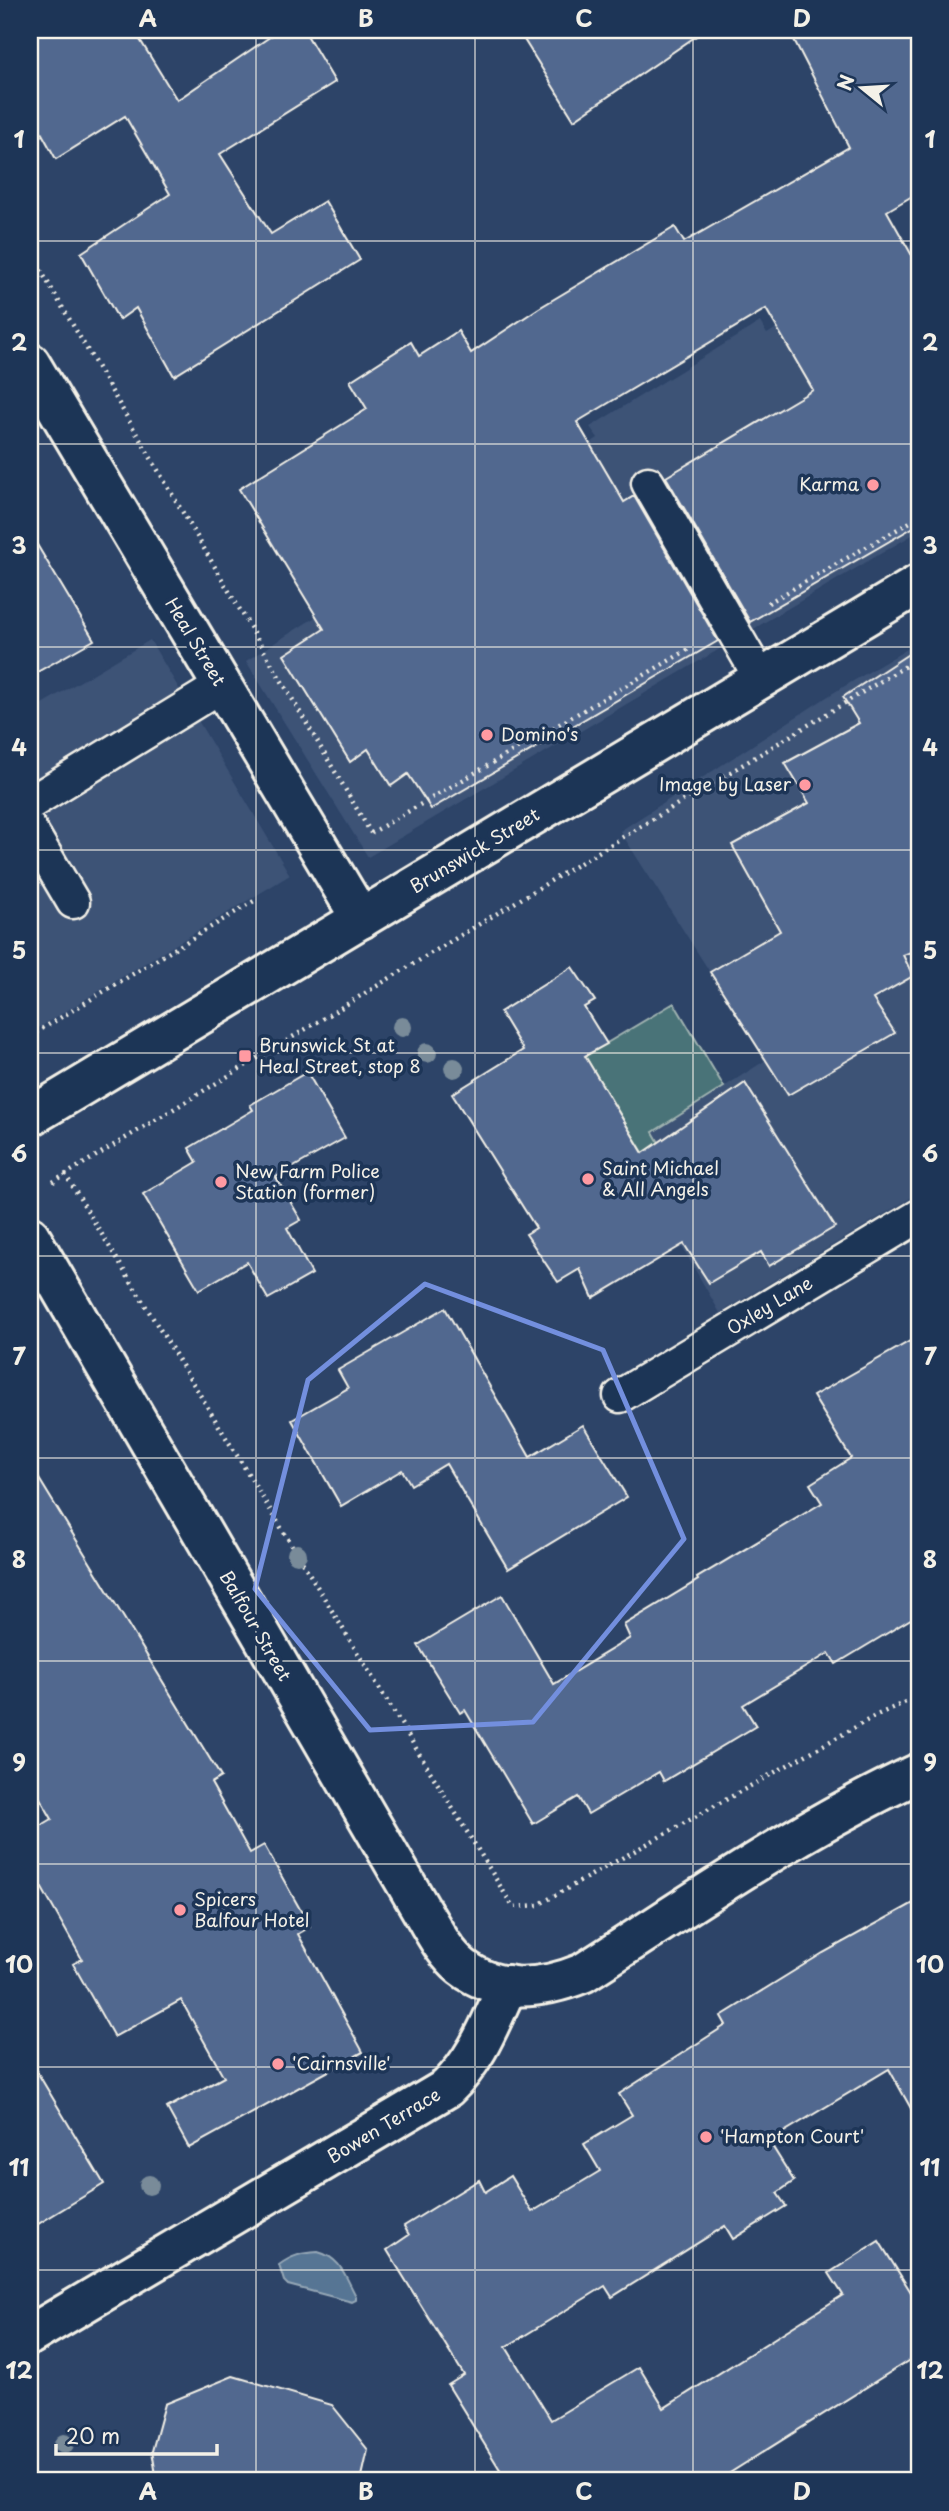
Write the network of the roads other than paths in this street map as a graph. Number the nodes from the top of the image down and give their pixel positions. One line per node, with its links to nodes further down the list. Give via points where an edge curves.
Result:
1 (30, 363): 5 (street, Heal Street)
2 (648, 483): 4 (lane)
3 (919, 584): 4 (street, Brunswick Street)
4 (761, 679): 9 (street, Brunswick Street)
5 (221, 686): 6 (lane); 9 (street, Heal Street)
6 (30, 803)
7 (30, 829): 8 (lane)
8 (73, 902)
9 (361, 919): 10 (street, Brunswick Street)
10 (30, 1117)
11 (919, 1216): 13 (lane, Oxley Lane)
12 (30, 1236): 15 (street, Balfour Street, via 440,1942 462,1967)
13 (620, 1396)
14 (919, 1773): 15 (street, via 799,1836 583,1973 549,1985)
15 (508, 1985): 16 (street, Bowen Terrace, via 473,2057 447,2088)
16 (30, 2335)

